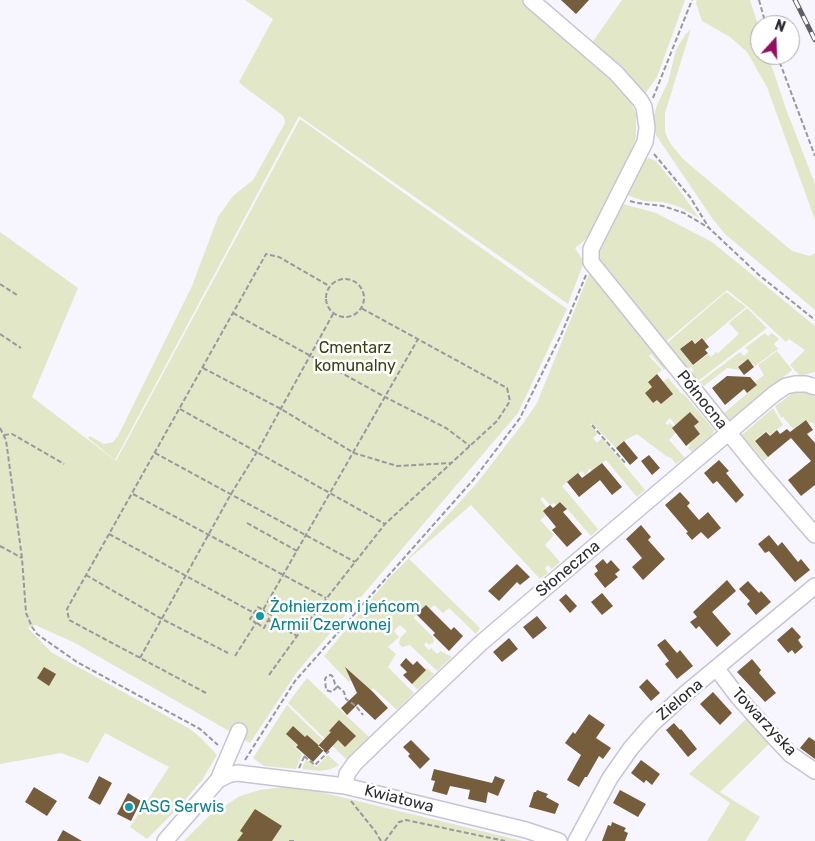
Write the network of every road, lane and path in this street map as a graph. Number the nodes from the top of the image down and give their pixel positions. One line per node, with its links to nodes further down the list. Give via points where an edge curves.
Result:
1 (531, 0): 6 (street, via 616,73)
2 (692, 0): 6 (path, via 653,98)
3 (759, 0): 4 (path)
4 (763, 15)
5 (780, 65): 8 (path)
6 (644, 107): 7 (street)
7 (645, 142): 9 (street); 10 (path, via 690,197)
8 (815, 156)
9 (618, 196): 10 (path, via 684,213); 11 (street, via 591,249)
10 (710, 228): 18 (path, via 759,275)
11 (591, 262): 30 (street, Północna); 76 (path, via 520,418 474,479 295,682)
12 (0, 284): 14 (path)
13 (329, 286): 15 (path, via 344,278 354,281 364,296); 16 (path, via 279,257 266,254); 17 (path, via 325,297)
14 (17, 295)
15 (361, 308): 17 (path, via 348,317); 20 (path)
16 (233, 313): 22 (path); 23 (path)
17 (333, 314): 22 (path)
18 (815, 320)
19 (0, 334): 21 (path)
20 (418, 339): 25 (path); 32 (path, via 507,388 510,401 497,421)
21 (20, 348)
22 (310, 355): 25 (path); 27 (path)
23 (203, 368): 26 (path); 27 (path)
24 (815, 387): 30 (street, Słoneczna, via 806,384 786,386)
25 (385, 397): 32 (path, via 446,428); 35 (path)
26 (180, 409): 33 (path); 34 (path)
27 (281, 409): 33 (path); 35 (path)
28 (592, 425): 38 (path)
29 (0, 428): 31 (path)
30 (728, 433): 45 (street, Północna); 78 (street, Słoneczna, via 481,643 355,764 347,774)
31 (4, 435): 37 (path, via 12,434); 50 (path)
32 (470, 446): 36 (path)
33 (257, 452): 40 (path); 41 (path)
34 (155, 453): 39 (path); 40 (path)
35 (354, 453): 36 (path, via 397,466); 41 (path)
36 (451, 463): 43 (path)
37 (64, 464)
38 (626, 464)
39 (132, 493): 44 (path); 46 (path)
40 (231, 494): 46 (path); 47 (path)
41 (330, 494): 43 (path); 47 (path)
42 (247, 523): 49 (path)
43 (384, 524): 51 (path)
44 (109, 534): 52 (path); 54 (path)
45 (815, 535)
46 (208, 536): 53 (path); 54 (path)
47 (306, 536): 49 (path); 51 (path)
48 (0, 546): 50 (path)
49 (297, 551): 53 (path)
50 (22, 558): 73 (path, via 26,612 37,634 77,662 200,729)
51 (355, 562): 56 (path)
52 (86, 575): 59 (path); 65 (path, via 67,609 69,620)
53 (284, 575): 56 (path); 57 (path)
54 (186, 577): 58 (path); 59 (path)
55 (815, 586): 66 (street, Zielona)
56 (326, 598): 62 (path)
57 (263, 610): 58 (path, via 258,607); 60 (path, via 272,615)
58 (254, 613): 61 (path, via 250,619)
59 (162, 619): 63 (path); 65 (path)
60 (268, 620): 61 (path, via 264,628); 62 (path)
61 (256, 623): 64 (path)
62 (296, 636): 67 (path)
63 (228, 653)
64 (235, 656)
65 (140, 658): 69 (path)
66 (717, 669): 75 (street, Towarzyska, via 790,754); 86 (street, Zielona, via 686,693 630,748)
67 (269, 675)
68 (337, 687): 68 (path, via 333,677 327,676 326,690 332,692); 70 (path)
69 (206, 692)
70 (363, 715)
71 (239, 731): 73 (street)
72 (329, 751): 74 (path, via 315,765)
73 (229, 754): 77 (street)
74 (304, 756)
75 (815, 771)
76 (237, 772): 77 (street); 78 (street, Kwiatowa)
77 (218, 780): 79 (street)
78 (345, 786): 82 (path, via 350,799); 85 (street, Kwiatowa)
79 (166, 841)
80 (289, 841): 81 (path)
81 (295, 841)
82 (380, 841)
83 (385, 841): 84 (path, via 399,822 406,820)
84 (505, 841)
85 (559, 841)
86 (576, 841)

